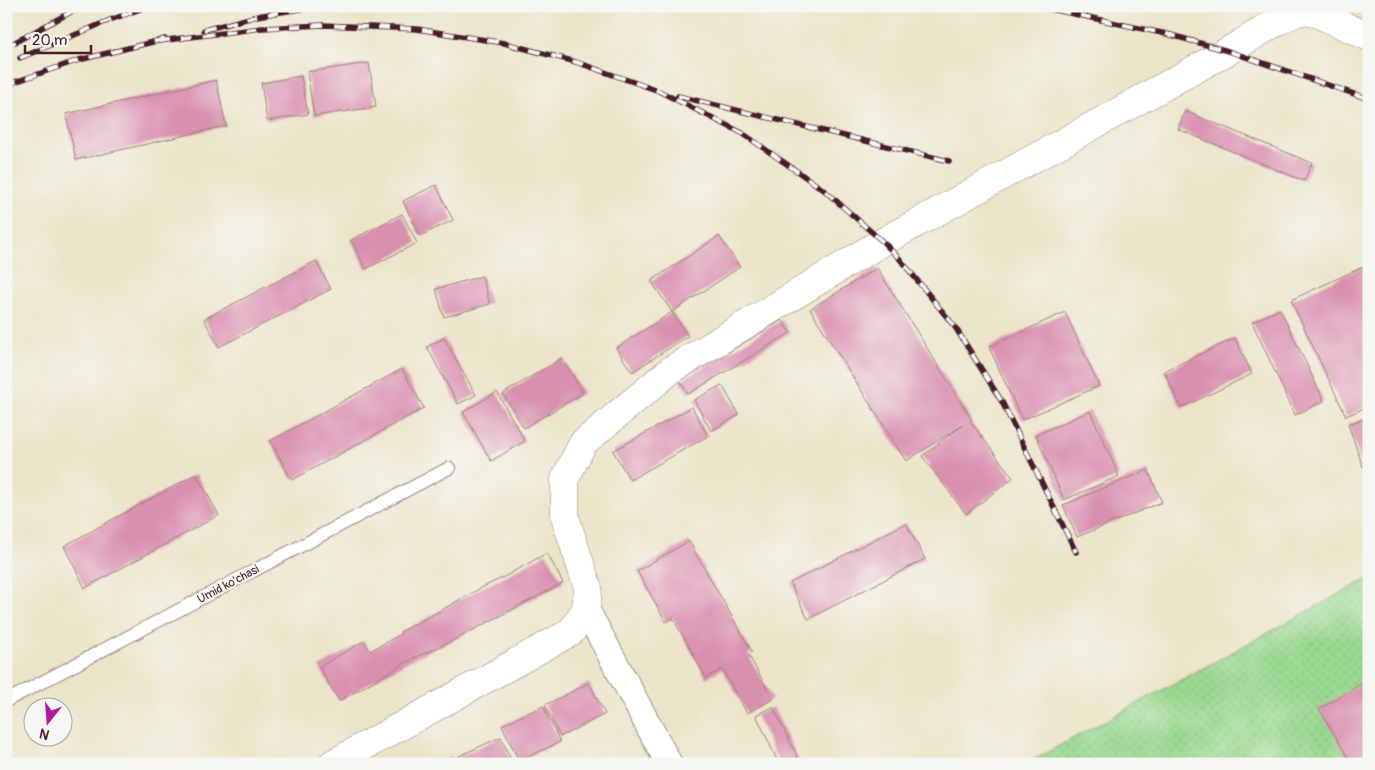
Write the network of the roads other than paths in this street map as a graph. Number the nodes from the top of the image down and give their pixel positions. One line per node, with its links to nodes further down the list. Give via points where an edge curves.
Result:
1 (1315, 8): 2 (street); 4 (street, via 1280,20 877,245 671,370 583,443 565,479 565,517 588,588)
2 (1369, 37)
3 (449, 468): 5 (lane, Umid ko'chasi)
4 (586, 609): 6 (street, via 571,632); 7 (street)
5 (6, 701)
6 (332, 764)
7 (669, 764)

